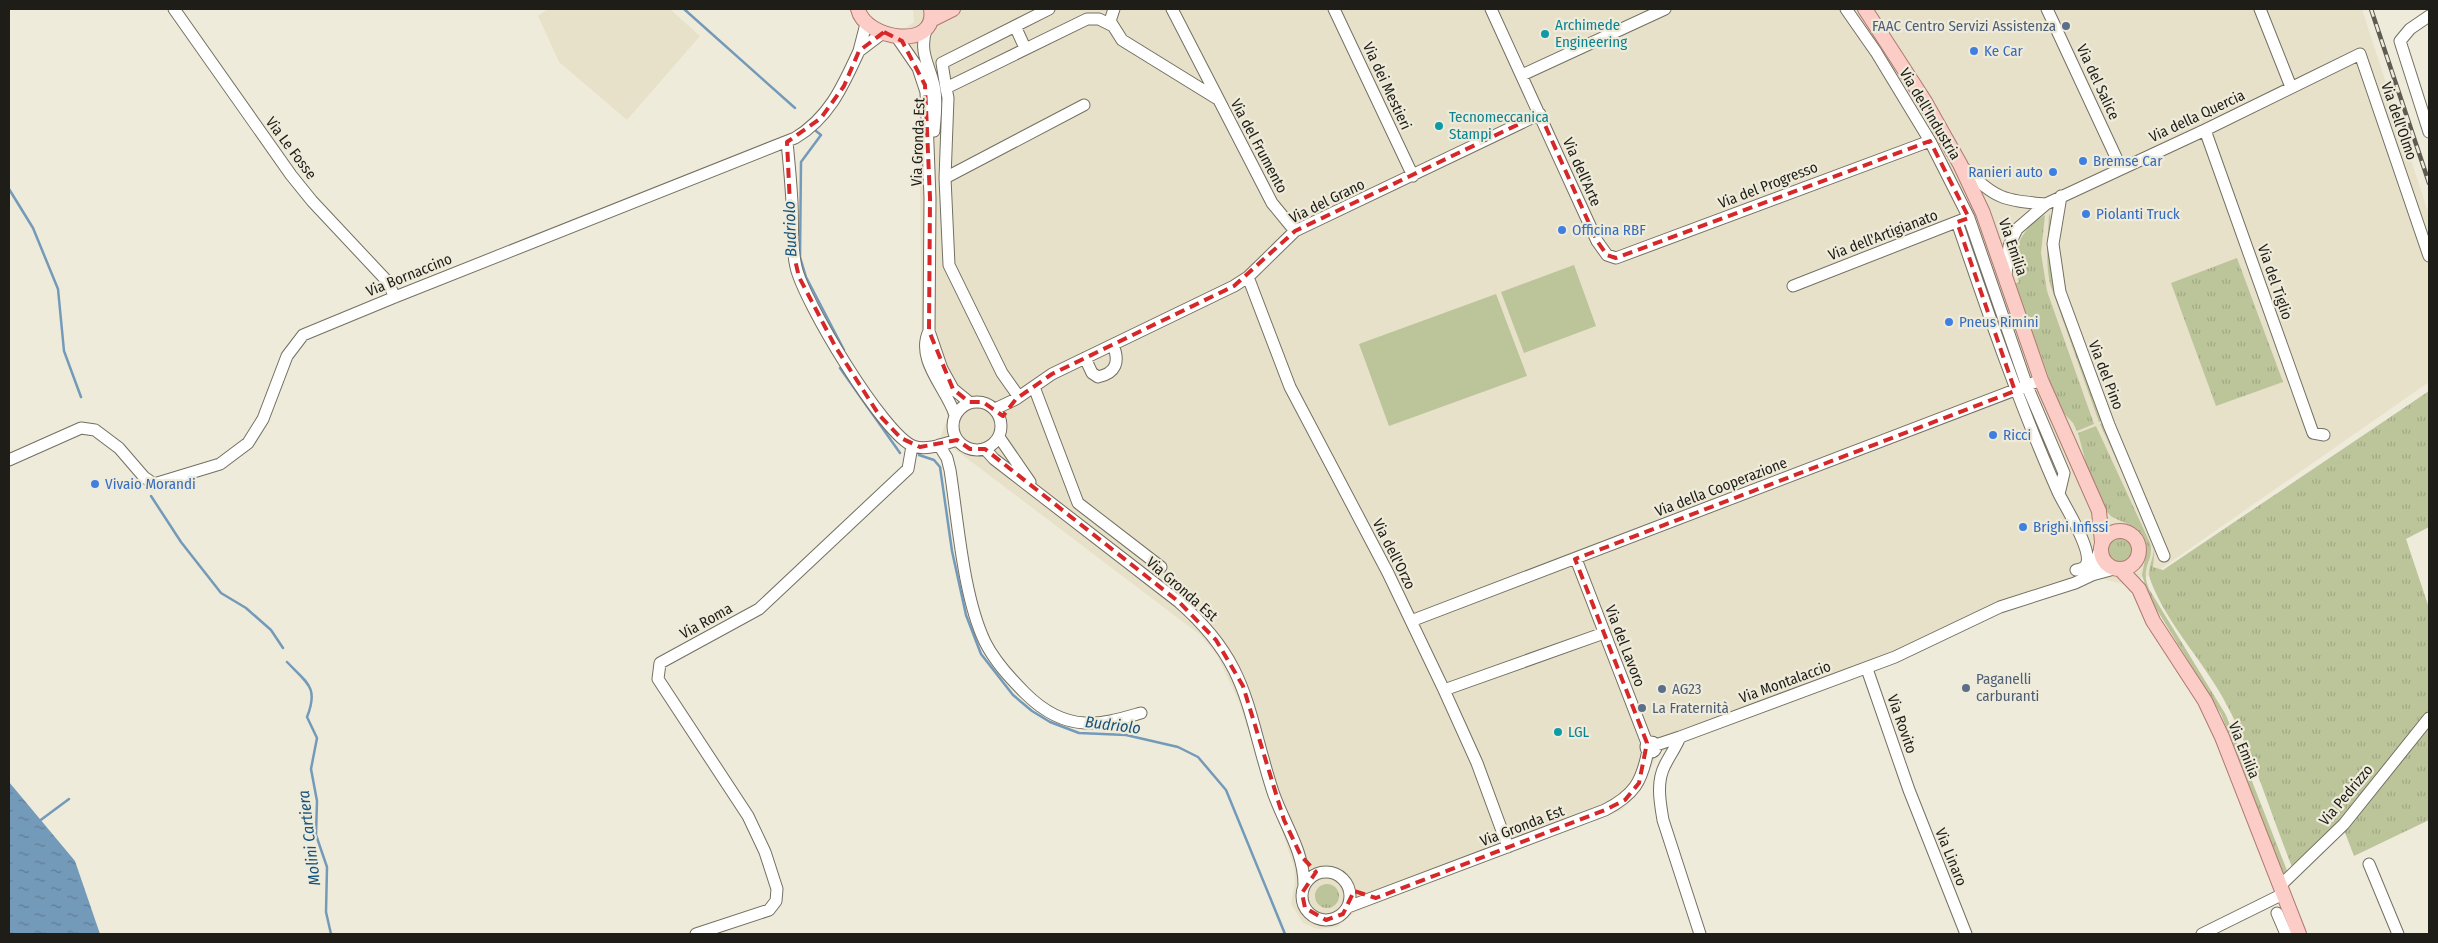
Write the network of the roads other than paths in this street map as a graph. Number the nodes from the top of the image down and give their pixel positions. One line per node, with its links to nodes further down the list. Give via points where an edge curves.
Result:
1 (174, 9): 52 (street, Via Le Fosse, via 291,175 387,282)
2 (953, 9): 15 (main road)
3 (1049, 9): 16 (street)
4 (1114, 9): 17 (street, via 1110,21)
5 (1172, 9): 27 (street, Via del Frumento)
6 (1334, 9): 36 (street, Via dei Mestieri)
7 (1491, 9): 24 (street, Via dell'Arte)
8 (1665, 9): 24 (street)
9 (1846, 9): 22 (street, Via dell'Industria)
10 (1864, 9): 19 (main road, Via Emilia)
11 (2047, 9): 35 (street, Via del Salice)
12 (2260, 9): 25 (street)
13 (860, 14): 18 (main road, via 871,28); 21 (street, Via Bornaccino)
14 (2429, 16): 31 (street, via 2410,29 2400,41)
15 (929, 19): 18 (main road, via 907,37); 39 (street, Via Gronda Est, via 922,46 936,103)
16 (1015, 26): 20 (street); 26 (street, via 942,63)
17 (1113, 26): 20 (street, via 1087,19); 27 (street, Via del Frumento, via 1122,40)
18 (890, 34): 21 (street, Via Bornaccino); 39 (street, Via Gronda Est, via 918,68 925,85)
19 (1888, 44): 22 (street); 34 (main road, Via Emilia)
20 (1026, 48): 26 (street)
21 (859, 51): 33 (street, Via Bornaccino, via 844,86 828,110 809,129)
22 (1876, 52): 32 (street, Via dell'Industria)
23 (2360, 54): 25 (street, Via della Quercia); 45 (street, Via dell'Olmo)
24 (1522, 75): 29 (street, Via dell'Arte)
25 (2291, 87): 30 (street, Via della Quercia)
26 (946, 88): 37 (street)
27 (1216, 98): 44 (street, Via del Frumento, via 1272,203)
28 (1084, 105): 37 (street)
29 (1540, 114): 36 (street, Via del Grano); 46 (street, Via dell'Arte, via 1597,241 1608,256)
30 (2205, 130): 35 (street, Via della Quercia); 67 (street, Via del Tiglio, via 2313,433)
31 (2429, 132)
32 (1930, 141): 42 (street, Via dell'Industria); 46 (street, Via del Progresso)
33 (787, 142): 52 (street, Via Bornaccino); 72 (street, via 796,269 835,346 880,415)
34 (1960, 164): 40 (street, via 1986,189 2007,200); 41 (main road, Via Emilia)
35 (2122, 168): 38 (street, Via della Quercia)
36 (1413, 176): 44 (street, Via del Grano)
37 (945, 178): 62 (street, via 949,265)
38 (2062, 196): 40 (street, Via della Quercia); 80 (street, Via del Pino, via 2053,244 2060,292 2109,425)
39 (930, 198): 53 (street, Via Gronda Est)
40 (2046, 204): 47 (street, Via della Quercia, via 2017,229 2008,246)
41 (1983, 213): 42 (street, Via dell'Artigianato); 47 (main road, Via Emilia)
42 (1969, 218): 43 (street, Via dell'Artigianato); 50 (street, Via dell'Industria)
43 (1957, 222): 49 (street, Via dell'Artigianato); 51 (street)
44 (1295, 232): 48 (street, Via del Grano)
45 (2429, 256)
46 (1616, 258)
47 (2006, 275): 58 (main road, Via Emilia)
48 (1248, 277): 55 (street, Via del Grano, via 1215,297); 88 (street, Via dell'Orzo, via 1290,387)
49 (1793, 286)
50 (1994, 290): 51 (street); 54 (street, Via dell'Industria)
51 (1982, 294): 56 (street)
52 (394, 297): 74 (street, Via Bornaccino, via 303,335 288,356 263,419 248,443 220,464 154,484 119,448 94,430 81,428)
53 (930, 331): 63 (street, Via Gronda Est, via 942,369 953,389); 65 (street, Via Gronda Est, via 926,348 933,374)
54 (2012, 342): 56 (street); 59 (street, Via dell'Industria)
55 (1113, 345): 57 (street, Via del Grano); 57 (street, via 1117,363 1106,375 1098,377 1092,373)
56 (2000, 347): 61 (street)
57 (1085, 358): 60 (street, Via del Grano)
58 (2041, 380): 59 (street, Via della Cooperazione); 77 (main road, Via Emilia)
59 (2026, 386): 61 (street, Via della Cooperazione); 66 (street, Via dell'Industria)
60 (1034, 387): 62 (street, Via del Grano); 83 (street, via 1078,503)
61 (2015, 391): 70 (street); 81 (street, Via della Cooperazione)
62 (1017, 398): 64 (street, Via del Grano)
63 (969, 402): 64 (street, Via Gronda Est, via 983,402); 65 (street)
64 (998, 414): 68 (street)
65 (955, 415): 69 (street, Via Gronda Est, via 953,428)
66 (2047, 434): 70 (street); 76 (street, Via dell'Industria, via 2064,473)
67 (2324, 435)
68 (999, 437): 73 (street); 75 (street, Via Gronda Est)
69 (957, 440): 71 (street); 73 (street, Via Gronda Est, via 970,449)
70 (2036, 440): 76 (street)
71 (939, 445): 72 (street); 92 (street, via 950,470 965,570 979,626 992,655 1034,702 1061,719 1092,722)
72 (912, 446): 108 (street, Via Roma, via 908,469 759,609 657,668 658,679 748,816 765,852 777,889 776,901 758,915)
73 (985, 449): 75 (street, Via Gronda Est)
74 (9, 460)
75 (1037, 492): 98 (street, Via Gronda Est, via 1179,602 1216,640 1243,686 1273,792)
76 (2059, 494): 85 (street, via 2087,551 2084,568)
77 (2099, 511): 78 (main road, Via Emilia); 79 (main road, Via Emilia)
78 (2125, 532): 79 (main road, via 2112,532); 82 (main road, Via Emilia, via 2136,539)
79 (2101, 545): 84 (main road, Via Emilia, via 2104,561); 86 (street)
80 (2164, 556)
81 (1576, 559): 88 (street, Via della Cooperazione); 89 (street, Via del Lavoro)
82 (2137, 559): 84 (main road, via 2128,568); 87 (main road, Via Emilia)
83 (1161, 567)
84 (2118, 569): 86 (street, Via Montalaccio); 87 (main road, Via Emilia)
85 (2076, 570)
86 (2092, 574): 90 (street, Via Montalaccio, via 2075,583 2000,607 1923,645)
87 (2139, 589): 103 (main road, Via Emilia, via 2153,620 2205,701 2222,737)
88 (1411, 621): 91 (street, Via dell'Orzo)
89 (1604, 633): 91 (street); 95 (street, Via del Lavoro)
90 (1866, 668): 94 (street, Via Montalaccio); 96 (street, Via Rovito)
91 (1444, 690): 97 (street, Via dell'Orzo, via 1477,763)
92 (1141, 713)
93 (2429, 718): 103 (street, Via Pedrizzo, via 2344,824)
94 (1680, 737): 95 (street); 109 (street, via 1664,765 1660,800)
95 (1650, 746): 97 (street, Via Gronda Est, via 1639,782 1625,800)
96 (1909, 790): 110 (street, Via Linaro)
97 (1508, 847): 104 (street, Via Gronda Est)
98 (1301, 856): 100 (street, Via Gronda Est); 101 (street, Via Gronda Est)
99 (2369, 864): 113 (street)
100 (1318, 873): 101 (street); 102 (street, via 1334,872)
101 (1304, 885): 105 (street, Via Gronda Est, via 1305,908 1318,919 1334,919)
102 (1350, 888): 104 (street); 105 (street)
103 (2281, 890): 107 (street); 112 (main road, Via Emilia)
104 (1376, 898): 105 (street, Via Gronda Est)
105 (1348, 907)
106 (2277, 914): 111 (street)
107 (2207, 933)
108 (696, 934)
109 (1700, 934)
110 (1966, 934)
111 (2286, 934)
112 (2299, 934)
113 (2398, 934)

